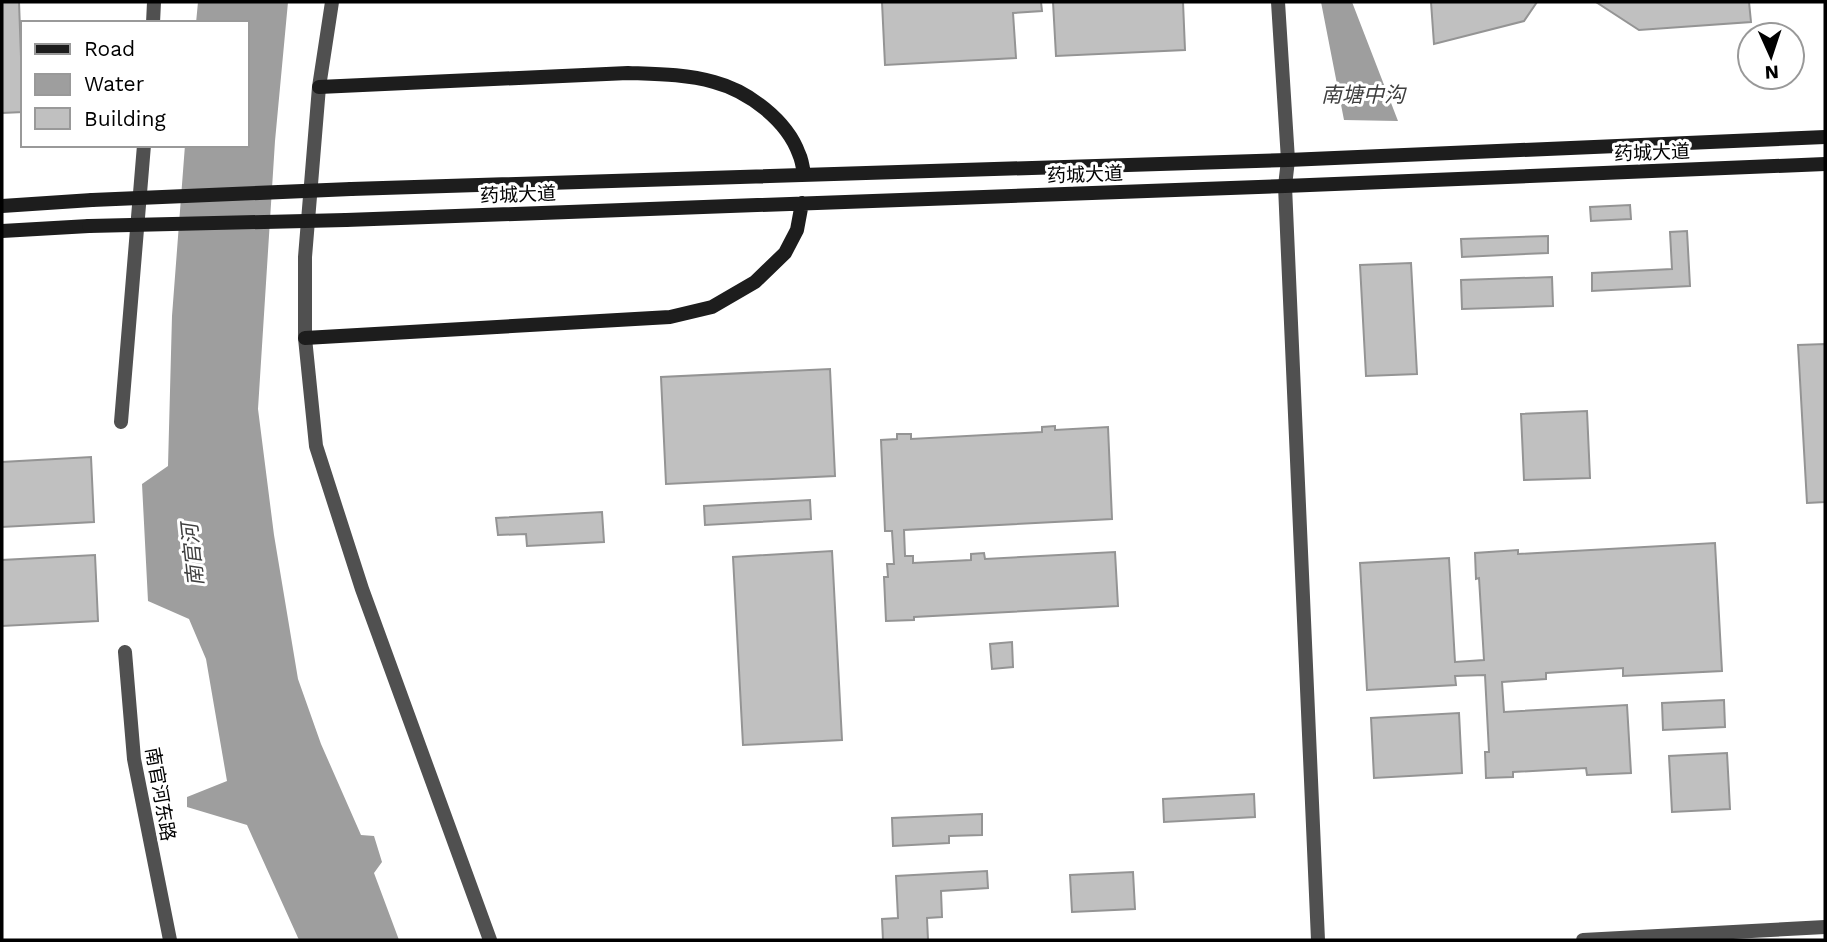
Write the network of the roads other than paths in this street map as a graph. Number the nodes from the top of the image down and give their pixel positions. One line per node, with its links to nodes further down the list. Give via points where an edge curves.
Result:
1 (154, 2): 4 (street)
2 (332, 2): 5 (street)
3 (1278, 2): 8 (street)
4 (153, 21)
5 (319, 87): 10 (main road, via 628,73 716,82 771,114 799,153); 15 (street, via 304,257)
6 (1825, 137): 8 (main road, 药城大道)
7 (145, 147): 16 (street)
8 (1288, 160): 10 (main road, 药城大道); 11 (street)
9 (1825, 164): 11 (main road, 药城大道)
10 (804, 175): 13 (main road, 药城大道, bridge, via 351,189)
11 (1285, 186): 12 (main road, 药城大道); 21 (street)
12 (802, 203): 14 (main road, 药城大道, bridge); 15 (main road, via 797,230 785,253 755,282 712,307 670,317)
13 (2, 206)
14 (2, 231)
15 (305, 338): 20 (street, via 316,446 362,589)
16 (121, 422)
17 (125, 652): 19 (street, 南官河东路, via 134,760)
18 (1825, 927): 22 (street)
19 (170, 940)
20 (490, 940)
21 (1318, 940)
22 (1583, 940)

